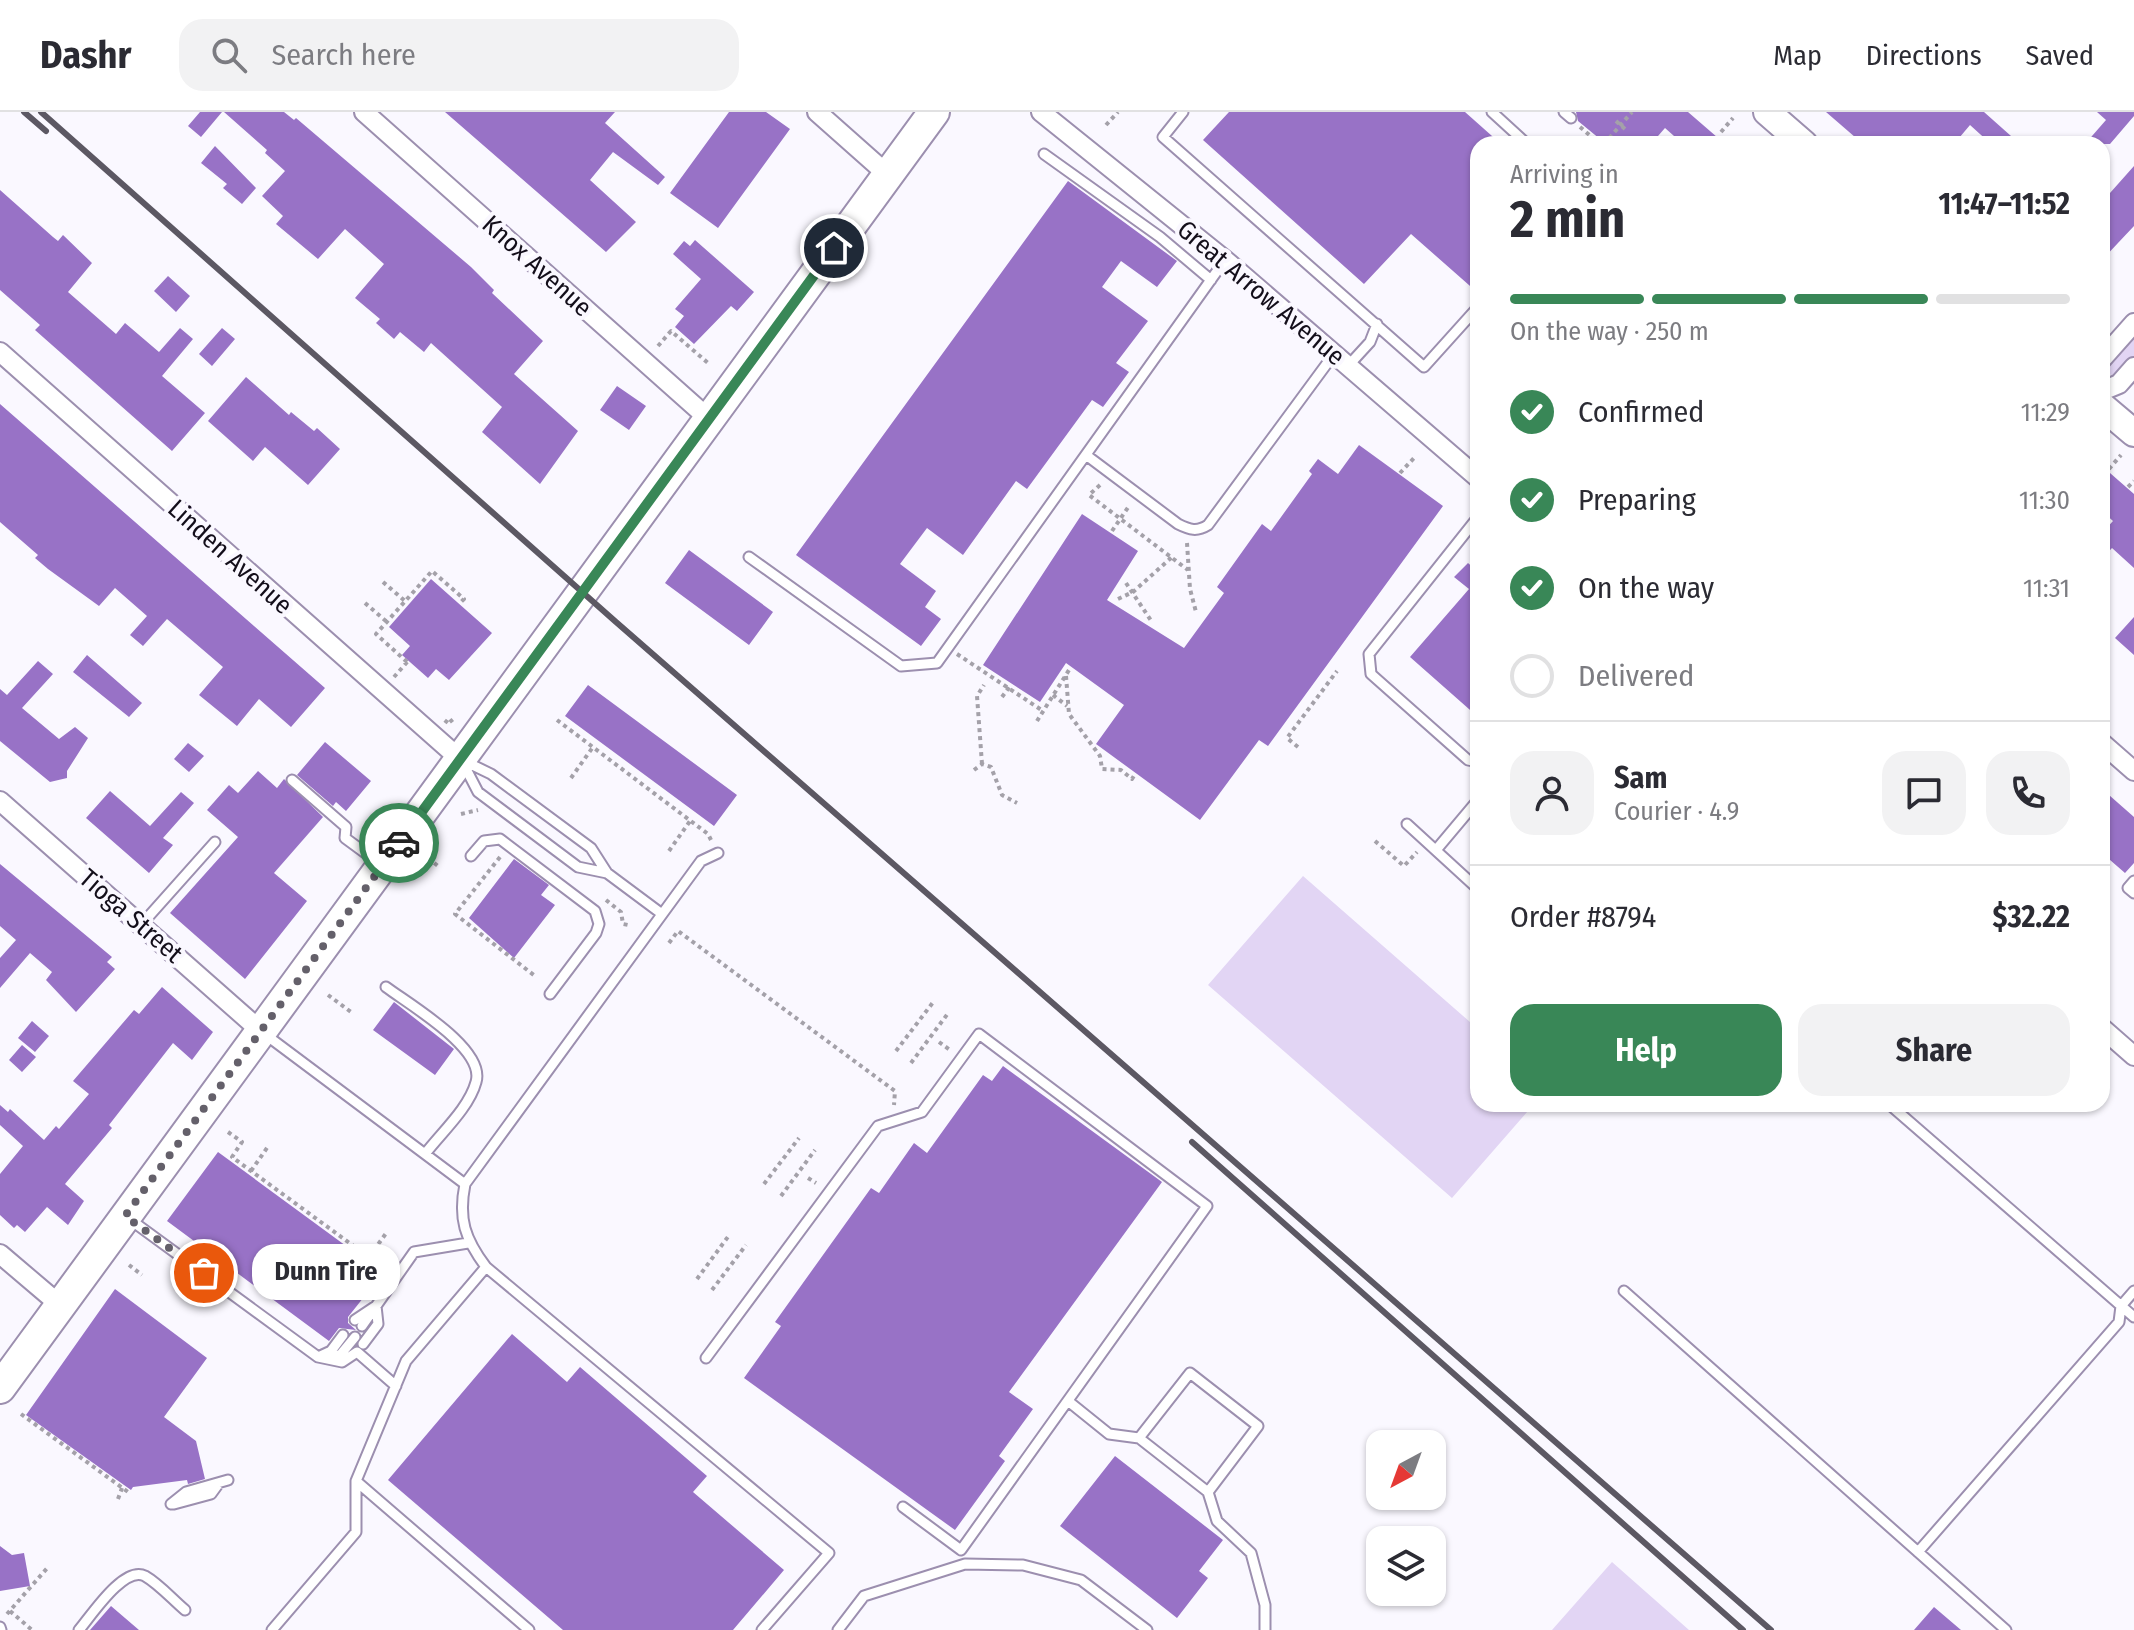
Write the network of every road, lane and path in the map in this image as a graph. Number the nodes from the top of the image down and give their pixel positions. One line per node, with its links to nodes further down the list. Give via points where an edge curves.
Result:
1 (364, 112): 33 (street, Knox Avenue)
2 (817, 112): 19 (street)
3 (934, 112): 19 (main road)
4 (1041, 112): 20 (street, Great Arrow Avenue)
5 (1118, 112): 12 (path)
6 (1183, 112): 24 (lane, via 1163,137)
7 (1492, 112): 14 (lane)
8 (1632, 112): 16 (path)
9 (1767, 112): 17 (street)
10 (1570, 118): 15 (path)
11 (1733, 118): 13 (path)
12 (1106, 125)
13 (1721, 132)
14 (1518, 136)
15 (1592, 136)
16 (1610, 136)
17 (1795, 136)
18 (1044, 154): 21 (lane)
19 (888, 175): 33 (main road)
20 (1225, 260): 21 (lane); 28 (street, Great Arrow Avenue)
21 (1211, 280): 35 (lane)
22 (1470, 316): 24 (lane, via 1424,367)
23 (2134, 323): 26 (street)
24 (1377, 324): 28 (lane, via 1370,342)
25 (658, 346): 29 (path, via 671,331)
26 (2110, 350)
27 (0, 352): 77 (street, Linden Avenue)
28 (1341, 360): 35 (lane, via 1200,530 1178,524); 38 (street, Great Arrow Avenue)
29 (708, 363)
30 (2134, 367): 31 (street)
31 (2110, 388)
32 (2110, 418): 34 (street)
33 (709, 419): 77 (main road)
34 (2128, 444): 37 (path)
35 (1086, 455): 48 (lane, via 937,663 901,666)
36 (1414, 458): 39 (path)
37 (2110, 468)
38 (1470, 471)
39 (1400, 473)
40 (2134, 481): 42 (path)
41 (1098, 483): 44 (path, via 1089,495)
42 (2128, 487)
43 (1130, 503): 44 (path)
44 (1120, 519): 46 (path); 49 (path)
45 (1470, 527): 78 (lane, via 1369,654 1371,674)
46 (1112, 531)
47 (1187, 541): 50 (path)
48 (749, 557)
49 (1172, 557): 50 (path); 53 (path)
50 (1188, 570): 58 (path)
51 (383, 582): 55 (path)
52 (1126, 583): 53 (path)
53 (1133, 592): 54 (path); 60 (path)
54 (1118, 599)
55 (405, 601): 57 (path, via 432,571 464,599); 59 (path)
56 (365, 603): 59 (path)
57 (460, 603)
58 (1196, 612)
59 (387, 622): 65 (path, via 376,634 408,661)
60 (1152, 622)
61 (966, 660): 67 (path)
62 (1069, 670): 64 (path)
63 (1337, 671): 75 (path, via 1287,738)
64 (1066, 676): 68 (path); 70 (path)
65 (392, 679)
66 (984, 685): 79 (path, via 977,696)
67 (1010, 686): 69 (path); 71 (path)
68 (1053, 695): 70 (path); 71 (path)
69 (1002, 697)
70 (1067, 706): 82 (path, via 1100,756 1102,769 1122,768 1132,779)
71 (1043, 711): 73 (path)
72 (557, 720): 74 (path)
73 (1037, 721)
74 (593, 747): 83 (path); 88 (path)
75 (1298, 747)
76 (2110, 750): 81 (street)
77 (461, 760): 100 (main road); 102 (lane, via 491,774 591,848); 102 (lane, via 478,792 578,867)
78 (1470, 760)
79 (982, 764): 80 (path); 86 (path, via 993,770 1002,795)
80 (974, 770)
81 (2134, 771)
82 (1135, 774)
83 (571, 778)
84 (292, 780): 100 (lane, via 346,827 345,838)
85 (0, 801): 107 (street, Tioga Street)
86 (1017, 803)
87 (1470, 810): 93 (lane)
88 (690, 821): 90 (path); 94 (path)
89 (1407, 824): 93 (lane)
90 (708, 834)
91 (1375, 841): 99 (path, via 1404,866)
92 (215, 842): 107 (lane)
93 (1436, 850): 104 (lane)
94 (669, 851)
95 (502, 853): 109 (path, via 455,914)
96 (718, 853): 106 (lane, via 701,861)
97 (471, 856): 111 (lane, via 489,838 500,839 595,911 596,933)
98 (428, 858): 101 (path)
99 (1407, 862)
100 (383, 866): 116 (main road)
101 (438, 866)
102 (607, 873): 106 (lane)
103 (2134, 881): 105 (lane, via 2128,888)
104 (1470, 882)
105 (2134, 893)
106 (662, 914): 133 (lane)
107 (141, 925): 116 (street, Tioga Street)
108 (669, 943): 123 (path, via 678,931 895,1091)
109 (535, 976)
110 (386, 987): 129 (lane, via 467,1049 476,1064 472,1092)
111 (550, 994)
112 (328, 995): 114 (path)
113 (934, 1001): 120 (path)
114 (351, 1012)
115 (949, 1012): 122 (path)
116 (262, 1032): 129 (lane); 136 (main road)
117 (2110, 1035): 121 (street)
118 (939, 1042): 119 (path)
119 (950, 1050)
120 (896, 1051)
121 (2134, 1056)
122 (911, 1063)
123 (894, 1105)
124 (1898, 1112): 153 (lane)
125 (228, 1132): 130 (path, via 242,1142 232,1157)
126 (799, 1138): 134 (path)
127 (269, 1145): 130 (path)
128 (815, 1150): 135 (path)
129 (425, 1154): 133 (lane)
130 (251, 1171): 142 (path)
131 (808, 1178): 132 (path)
132 (816, 1183)
133 (465, 1184): 139 (lane, via 460,1208)
134 (764, 1184)
135 (781, 1196)
136 (125, 1216): 151 (main road); 159 (lane)
137 (387, 1232): 142 (path)
138 (730, 1234): 147 (path)
139 (468, 1243): 144 (lane); 152 (lane, via 414,1252)
140 (746, 1245): 148 (path)
141 (0, 1254): 151 (street)
142 (369, 1257): 145 (path)
143 (129, 1265): 146 (path)
144 (486, 1267): 161 (lane, via 406,1361); 185 (lane, via 829,1553)
145 (388, 1271)
146 (142, 1275)
147 (697, 1279)
148 (712, 1290)
149 (1624, 1291): 175 (lane)
150 (2134, 1291): 153 (lane)
151 (60, 1305): 162 (main road)
152 (376, 1306): 155 (lane); 158 (lane, via 378,1324)
153 (2121, 1306): 154 (lane); 175 (lane, via 2119,1322)
154 (2134, 1317)
155 (358, 1323)
156 (343, 1335): 159 (lane)
157 (355, 1337): 159 (lane, via 341,1354)
158 (363, 1344)
159 (322, 1358): 161 (lane, via 342,1362 357,1352)
160 (706, 1358): 163 (lane, via 878,1126 922,1112 979,1034 1207,1206)
161 (396, 1386): 166 (lane)
162 (0, 1388)
163 (1068, 1401): 165 (lane, via 1109,1434); 174 (lane)
164 (21, 1414): 168 (path)
165 (1139, 1438): 170 (lane); 170 (lane, via 1190,1373 1258,1426)
166 (356, 1481): 183 (lane, via 356,1532); 184 (lane)
167 (223, 1482): 172 (lane, via 211,1494)
168 (122, 1488): 169 (path); 171 (path)
169 (128, 1492)
170 (1208, 1492): 188 (lane, via 1217,1521 1251,1553 1265,1605)
171 (118, 1499)
172 (171, 1504)
173 (903, 1507): 174 (lane)
174 (961, 1550): 176 (lane)
175 (1918, 1552): 189 (lane)
176 (965, 1564): 186 (lane, via 864,1596); 187 (lane, via 1023,1565 1081,1580)
177 (49, 1566): 179 (path)
178 (185, 1610): 182 (lane, via 145,1576 134,1574 122,1579)
179 (10, 1611): 180 (path); 181 (path)
180 (4, 1617)
181 (32, 1630)
182 (79, 1630)
183 (272, 1630)
184 (529, 1630)
185 (762, 1630)
186 (838, 1630)
187 (1147, 1630)
188 (1265, 1630)
189 (2006, 1630)

